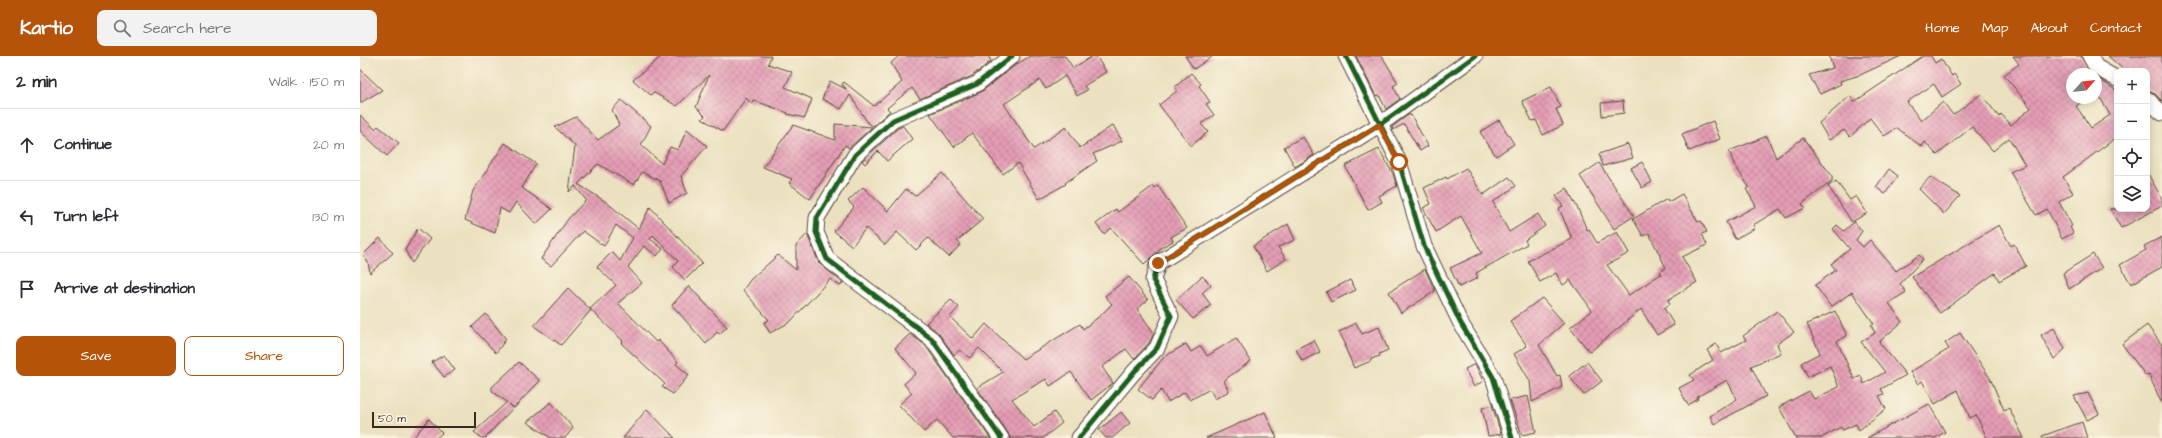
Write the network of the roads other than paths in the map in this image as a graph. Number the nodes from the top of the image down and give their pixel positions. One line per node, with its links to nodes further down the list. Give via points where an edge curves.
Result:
1 (1012, 56): 9 (street, via 977,84 893,120 856,155 817,218 816,232 827,259 932,339)
2 (1346, 56): 8 (street)
3 (1475, 56): 8 (street)
4 (2090, 56): 5 (street, via 2096,67)
5 (2114, 77)
6 (2150, 102): 7 (street)
7 (2162, 113)
8 (1379, 125): 10 (street, via 1158,263 1153,280 1171,316 1157,348); 11 (street, via 1399,162 1424,246 1460,322 1493,377)
9 (1001, 438)
10 (1079, 438)
11 (1512, 438)

